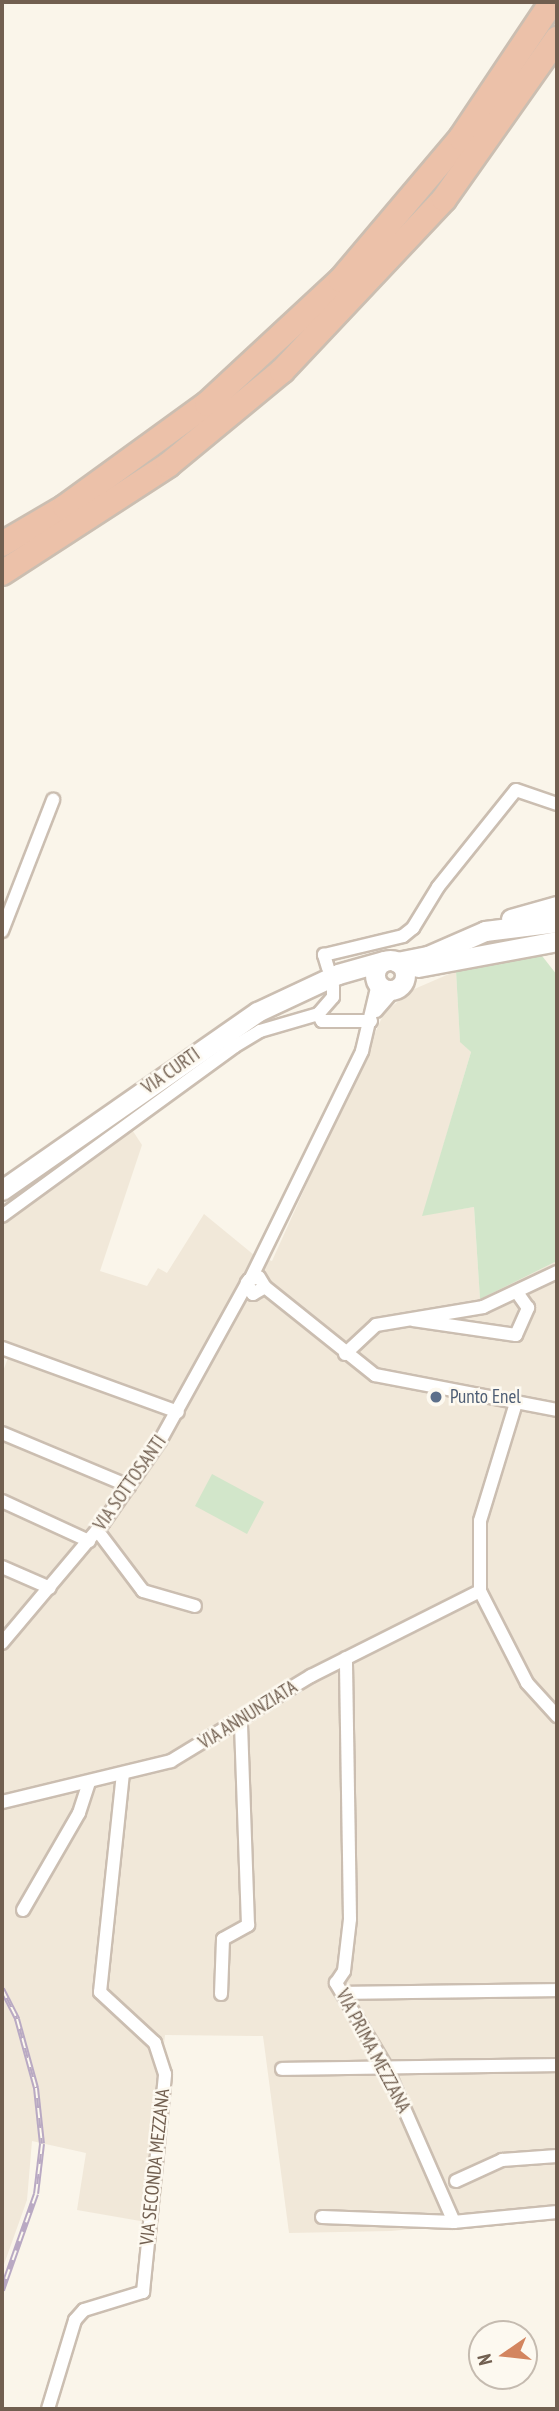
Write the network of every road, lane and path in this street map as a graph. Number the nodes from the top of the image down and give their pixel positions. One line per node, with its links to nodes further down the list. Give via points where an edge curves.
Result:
1 (552, 2): 3 (highway, via 461,138 341,280 207,404 76,499)
2 (557, 39): 4 (highway, via 444,200 282,371 168,465)
3 (2, 544)
4 (2, 573)
5 (53, 800): 10 (street)
6 (557, 804): 12 (street, via 516,790 438,887 413,928 403,936 324,955)
7 (557, 906): 9 (main road, via 528,911)
8 (557, 922): 9 (main road)
9 (496, 929): 13 (main road)
10 (2, 931)
11 (557, 941): 13 (main road)
12 (328, 968)
13 (397, 972): 16 (street, VIA SOTTOSANTI); 17 (main road, VIA CURTI, via 351,970 257,1012)
14 (333, 986): 15 (street, via 333,997)
15 (318, 1014): 16 (street, via 331,1023); 18 (street, via 260,1031 235,1046)
16 (374, 1016): 20 (street, VIA SOTTOSANTI)
17 (2, 1190)
18 (2, 1216)
19 (557, 1272): 21 (street)
20 (256, 1286): 24 (street); 27 (street, VIA SOTTOSANTI, via 235,1306)
21 (517, 1292): 22 (street, via 483,1307); 22 (street, via 528,1308 516,1335)
22 (406, 1318): 24 (street, via 376,1325)
23 (2, 1348): 27 (street)
24 (345, 1354): 25 (street, via 394,1382)
25 (516, 1403): 26 (street); 34 (street, via 480,1521)
26 (557, 1410)
27 (178, 1412): 29 (street, VIA SOTTOSANTI)
28 (2, 1433): 29 (street)
29 (129, 1486): 31 (street, VIA SOTTOSANTI)
30 (2, 1501): 31 (street)
31 (93, 1536): 33 (street, VIA SOTTOSANTI); 35 (street, via 143,1591)
32 (2, 1567): 33 (street)
33 (50, 1588): 36 (street, VIA SOTTOSANTI)
34 (480, 1591): 37 (street, VIA ANNUNZIATA); 38 (street, via 527,1682)
35 (195, 1606)
36 (2, 1643)
37 (346, 1658): 39 (street, VIA ANNUNZIATA); 45 (street, VIA PRIMA MEZZANA, via 349,1919 344,1971 336,1983)
38 (557, 1716)
39 (241, 1722): 40 (street, VIA ANNUNZIATA, via 171,1761); 46 (street, via 248,1925 223,1939)
40 (123, 1774): 41 (street, VIA ANNUNZIATA); 55 (street, VIA SECONDA MEZZANA, via 100,1992 155,2043 165,2074 143,2292 84,2310 75,2320)
41 (89, 1782): 42 (street, VIA ANNUNZIATA); 43 (street, via 79,1813)
42 (2, 1802)
43 (23, 1910)
44 (557, 1990): 45 (street)
45 (342, 1993): 47 (street, VIA PRIMA MEZZANA)
46 (221, 1994)
47 (385, 2065): 48 (street); 49 (street); 54 (street, VIA PRIMA MEZZANA)
48 (557, 2065)
49 (282, 2069)
50 (557, 2156): 51 (street, via 502,2160)
51 (456, 2181)
52 (557, 2212): 54 (street)
53 (322, 2217): 54 (street)
54 (454, 2222)
55 (48, 2409)

